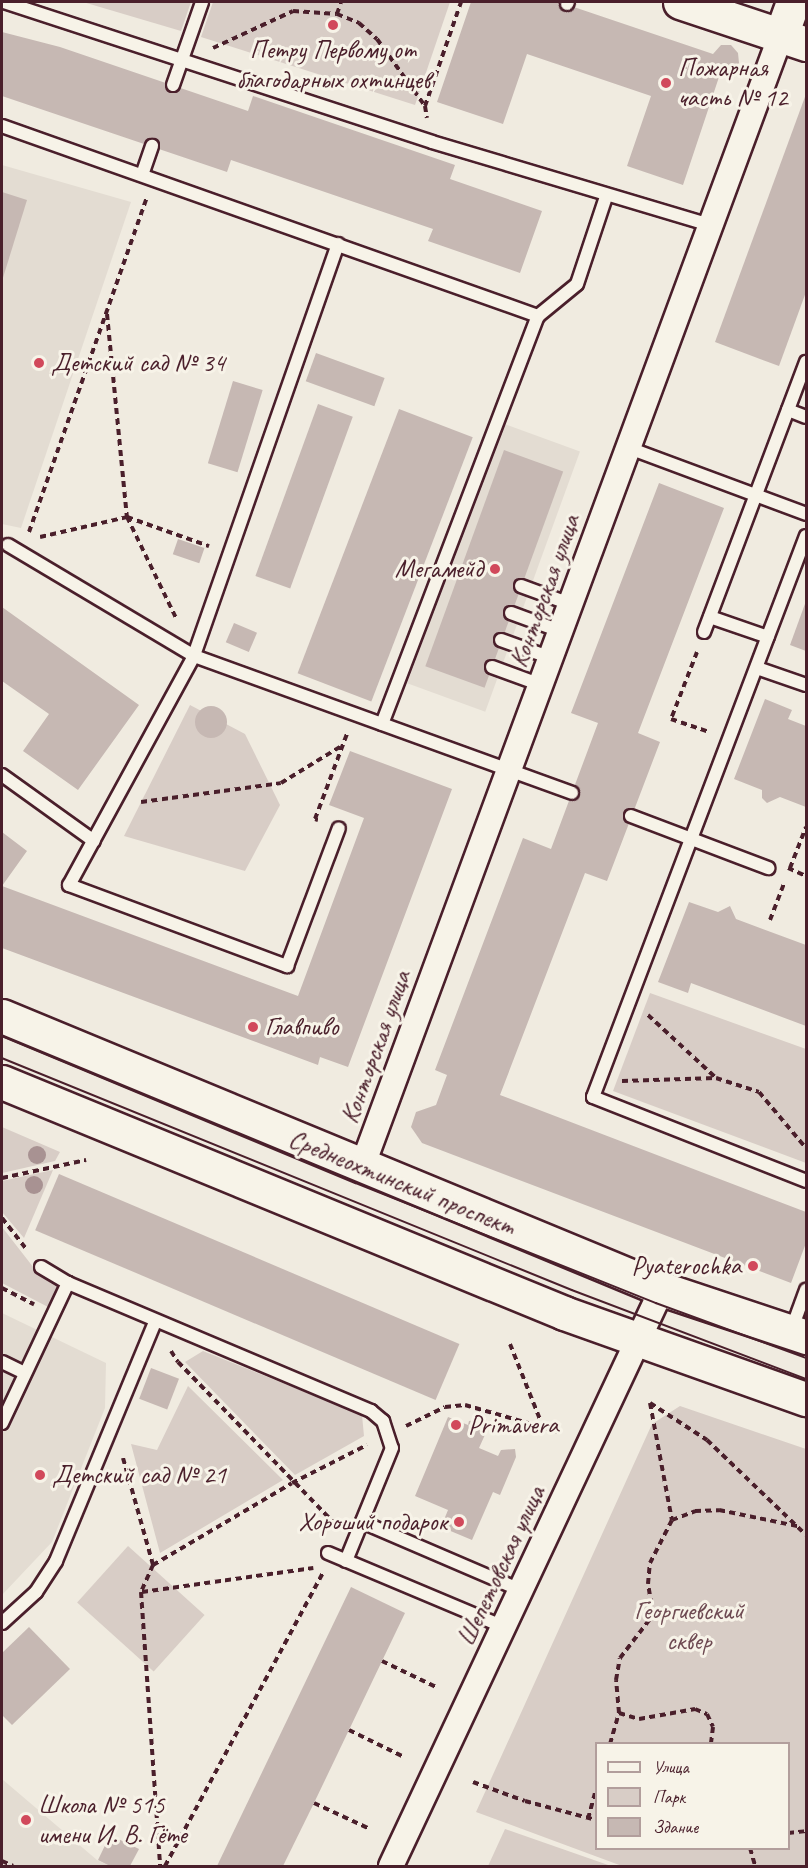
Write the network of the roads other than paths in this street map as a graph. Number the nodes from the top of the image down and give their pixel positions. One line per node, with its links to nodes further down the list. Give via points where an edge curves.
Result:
1 (4, 2): 6 (lane)
2 (202, 2): 6 (lane)
3 (680, 2): 5 (main road)
4 (793, 2): 5 (main road)
5 (794, 39): 12 (street, Конторская улица)
6 (182, 61): 7 (lane); 11 (lane)
7 (173, 85)
8 (2, 126): 10 (lane)
9 (152, 146): 10 (lane)
10 (148, 177): 13 (lane)
11 (606, 197): 12 (lane); 14 (lane, via 577,284)
12 (711, 225): 18 (street, Конторская улица)
13 (338, 244): 14 (lane); 31 (lane)
14 (538, 316): 37 (lane)
15 (807, 362): 16 (lane)
16 (788, 410): 17 (lane); 19 (lane)
17 (807, 417)
18 (629, 448): 19 (lane); 24 (street, Конторская улица)
19 (756, 496): 20 (lane); 26 (lane)
20 (807, 514)
21 (807, 537): 29 (lane)
22 (8, 545): 31 (lane)
23 (521, 586): 24 (lane)
24 (570, 604): 27 (street, Конторская улица)
25 (511, 613): 27 (lane)
26 (710, 617): 28 (lane); 29 (lane)
27 (560, 632): 32 (street, Конторская улица)
28 (704, 633)
29 (768, 637): 34 (lane)
30 (501, 640): 32 (lane)
31 (194, 656): 37 (lane); 44 (lane)
32 (550, 658): 35 (street, Конторская улица)
33 (492, 667): 35 (lane)
34 (757, 668): 36 (lane); 43 (lane)
35 (541, 685): 38 (street, Конторская улица)
36 (807, 685)
37 (382, 724): 38 (lane)
38 (509, 770): 40 (lane); 48 (street, Конторская улица)
39 (2, 775): 44 (lane)
40 (572, 793)
41 (631, 816): 43 (lane)
42 (339, 828): 44 (lane, via 287,966 69,885)
43 (691, 838): 45 (lane); 49 (lane, via 593,1097)
44 (94, 841)
45 (768, 868)
46 (2, 1016): 48 (main road, Среднеохтинский проспект)
47 (2, 1082): 56 (main road, via 564,1313)
48 (362, 1167): 52 (main road, Среднеохтинский проспект)
49 (807, 1181)
50 (41, 1267): 51 (lane)
51 (68, 1283): 54 (lane); 58 (lane)
52 (662, 1289): 55 (main road, Среднеохтинский проспект); 56 (street, Шепетовская улица)
53 (807, 1290): 55 (lane)
54 (155, 1322): 61 (lane, via 371,1411 383,1421 392,1448); 65 (lane, via 112,1420 74,1527 36,1592)
55 (798, 1335)
56 (639, 1340): 59 (main road); 64 (street, Шепетовская улица)
57 (2, 1362): 58 (lane)
58 (25, 1373): 60 (lane)
59 (807, 1399)
60 (2, 1423)
61 (362, 1522): 63 (lane); 64 (lane)
62 (328, 1553): 63 (lane)
63 (346, 1561): 66 (lane)
64 (521, 1590): 66 (street, Шепетовская улица)
65 (2, 1623)
66 (504, 1627): 67 (street, Шепетовская улица)
67 (390, 1866)

